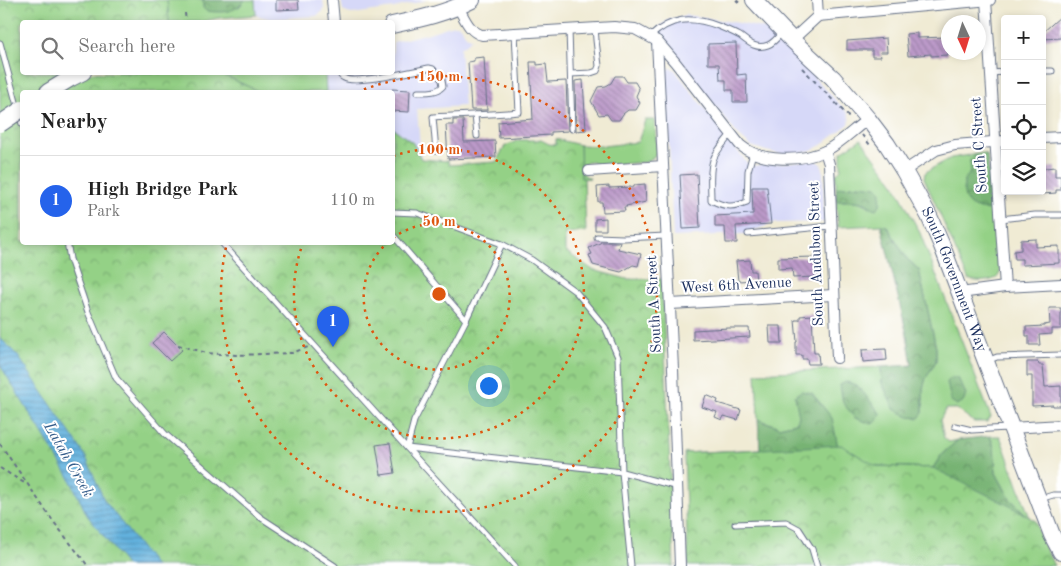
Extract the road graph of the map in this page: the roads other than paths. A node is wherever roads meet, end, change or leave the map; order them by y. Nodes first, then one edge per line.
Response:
1 (332, 0) edge
2 (754, 0) edge
3 (816, 0) edge
4 (986, 0) edge
5 (990, 0) edge
6 (955, 2) edge
7 (465, 3) edge
8 (818, 16) junction
9 (334, 20) edge
10 (395, 24) edge
11 (595, 27) junction
12 (569, 29) junction
13 (515, 33) junction
14 (788, 36) junction
15 (653, 39) junction
16 (0, 43) edge
17 (1046, 71) edge
18 (1052, 71) dead end
19 (1001, 72) edge
20 (990, 73) junction
21 (395, 74) edge
22 (571, 74) junction
23 (77, 75) edge
24 (341, 75) edge
25 (390, 75) edge
26 (51, 90) edge
27 (418, 92) dead end
28 (20, 110) edge
29 (475, 115) junction
30 (20, 117) edge
31 (868, 119) junction
32 (0, 124) edge
33 (572, 129) dead end
34 (731, 134) junction
35 (477, 136) dead end
36 (1061, 137) edge
37 (1046, 138) edge
38 (1000, 142) edge
39 (436, 151) dead end
40 (825, 151) junction
41 (753, 153) junction
42 (663, 166) junction
43 (589, 171) dead end
44 (904, 171) junction
45 (395, 212) edge
46 (1061, 215) edge
47 (1000, 219) junction
48 (831, 226) junction
49 (748, 234) dead end
50 (666, 236) junction
51 (395, 237) edge
52 (598, 237) dead end
53 (502, 244) junction
54 (68, 245) edge
55 (224, 245) edge
56 (1061, 284) edge
57 (1005, 287) junction
58 (960, 292) junction
59 (833, 295) junction
60 (670, 304) junction
61 (466, 320) junction
62 (1061, 355) edge
63 (836, 358) dead end
64 (986, 361) junction
65 (1061, 425) edge
66 (955, 426) dead end
67 (1011, 428) junction
68 (407, 448) junction
69 (622, 472) junction
70 (678, 486) junction
71 (1061, 495) edge
72 (1039, 499) junction
73 (735, 524) dead end
74 (1061, 552) edge
75 (335, 566) edge
76 (515, 566) edge
77 (631, 566) edge
78 (680, 566) edge
79 (817, 566) edge

1 - 9 street
2 - 14 main road, South Government Way
3 - 8 street
4 - 5 street
4 - 6 street
4 - 20 street, South C Street
6 - 8 street
7 - 10 main road
7 - 13 street
8 - 14 street
11 - 12 street
11 - 15 street
11 - 22 lane
12 - 13 street
12 - 22 lane
13 - 29 lane
14 - 15 lane
14 - 31 main road, South Government Way
15 - 34 street
15 - 42 street, South A Street
16 - 30 lane
17 - 18 lane
19 - 20 lane
20 - 38 street, South C Street
21 - 27 lane
22 - 33 lane
23 - 26 main road
24 - 25 lane
28 - 32 main road, bridge
29 - 35 lane
29 - 39 lane
31 - 40 street
31 - 44 main road, South Government Way
34 - 41 street
34 - 41 lane
36 - 37 street
38 - 44 street
38 - 47 street, South C Street
40 - 41 street
40 - 48 street, South Audubon Street
42 - 43 street
42 - 50 street, South A Street
44 - 58 main road, South Government Way
45 - 53 lane
46 - 47 lane
47 - 57 street, South C Street
48 - 49 lane
48 - 59 street, South Audubon Street
50 - 52 lane
50 - 60 street, South A Street
51 - 61 lane
53 - 61 lane
53 - 69 lane
54 - 75 lane
55 - 68 lane
56 - 57 street
57 - 58 street
58 - 64 main road, South Government Way
59 - 60 street, West 6th Avenue
59 - 63 street, South Audubon Street
60 - 70 street, South A Street
61 - 68 lane
62 - 64 lane
64 - 67 main road, South Government Way
65 - 67 street
66 - 67 lane
67 - 72 main road, South Government Way
68 - 69 lane
68 - 76 lane
69 - 70 lane
69 - 77 lane
70 - 78 street, South A Street
71 - 72 lane
72 - 74 main road, South Government Way
73 - 79 lane

